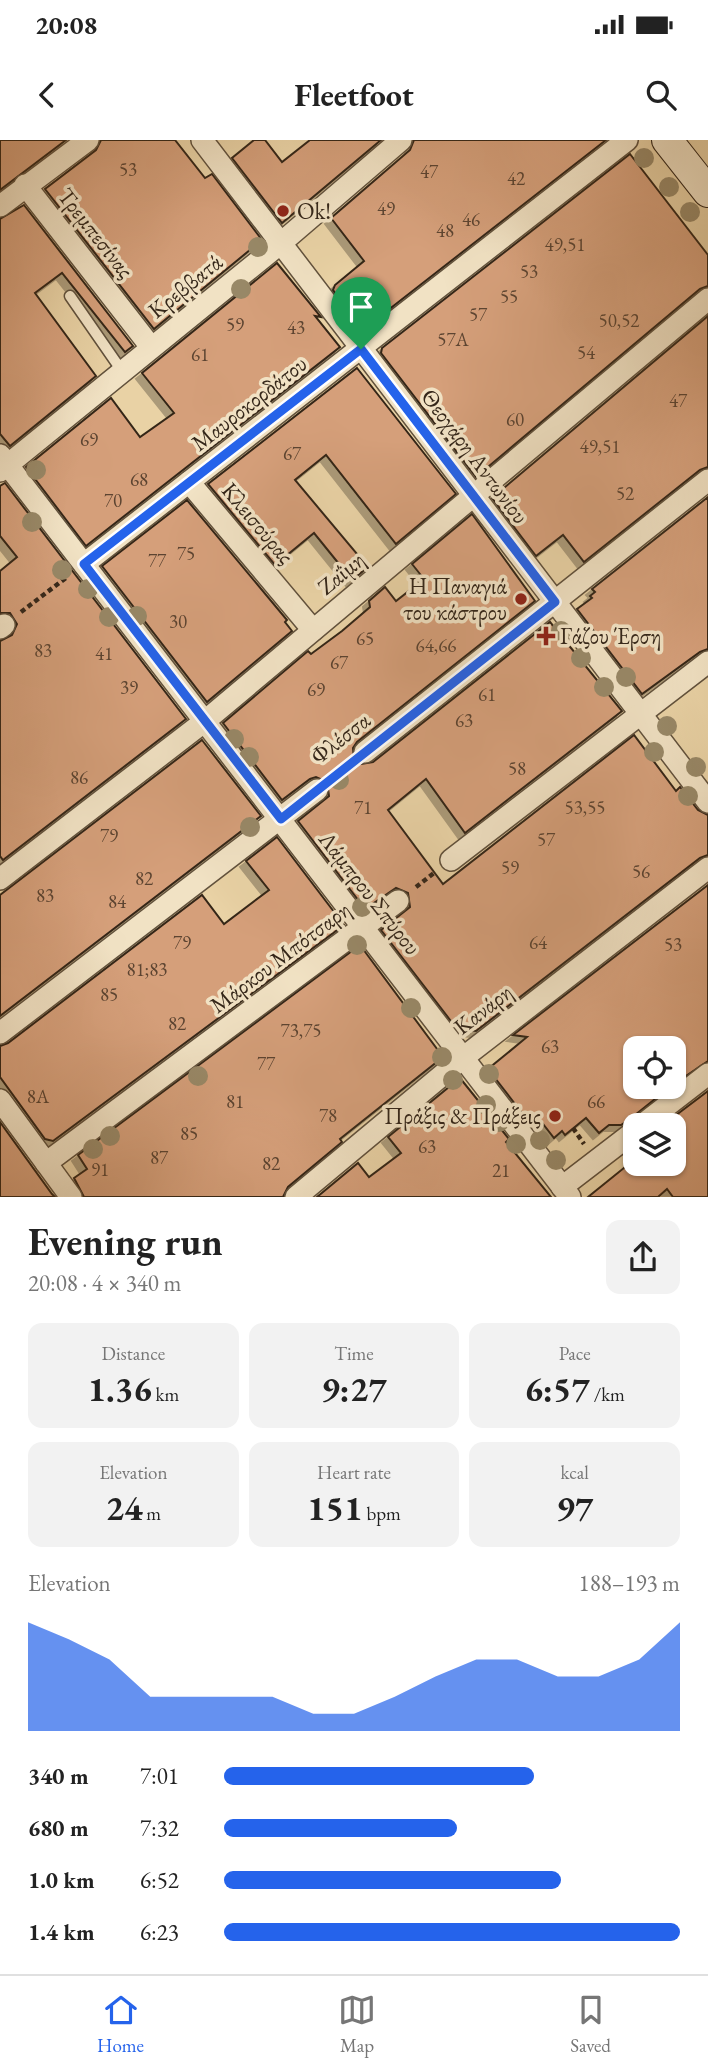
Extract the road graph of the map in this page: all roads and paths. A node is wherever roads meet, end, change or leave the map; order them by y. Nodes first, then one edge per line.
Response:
1 (88, 140) edge
2 (202, 140) edge
3 (401, 140) edge
4 (627, 140) edge
5 (667, 140) edge
6 (25, 185) junction
7 (708, 192) edge
8 (0, 206) edge
9 (281, 243) junction
10 (70, 296) dead end
11 (708, 299) edge
12 (151, 347) junction
13 (361, 349) junction
14 (122, 371) junction
15 (3, 463) edge
16 (708, 480) edge
17 (189, 482) junction
18 (472, 498) junction
19 (84, 564) junction
20 (555, 602) junction
21 (2, 626) edge
22 (313, 630) junction
23 (708, 662) edge
24 (641, 714) junction
25 (205, 721) junction
26 (365, 752) joint
27 (317, 790) joint
28 (708, 802) edge
29 (281, 819) junction
30 (452, 860) joint
31 (708, 868) edge
32 (0, 878) edge
33 (398, 901) joint
34 (364, 928) junction
35 (0, 1033) edge
36 (464, 1058) junction
37 (708, 1074) edge
38 (0, 1100) edge
39 (658, 1113) edge
40 (573, 1128) dead end
41 (582, 1140) dead end
42 (623, 1141) edge
43 (46, 1163) junction
44 (566, 1192) edge
45 (71, 1197) edge
46 (296, 1197) edge

1 - 6 street
2 - 9 street, Θεοχάρη Αντωνίου
3 - 9 street, Κρεββατά
4 - 13 street, Μαυροκορδάτου
5 - 7 street
6 - 8 street
6 - 12 street, Τρεμπεσίνας
9 - 12 street, Κρεββατά
9 - 13 street, Θεοχάρη Αντωνίου
10 - 14 lane
11 - 18 street, Ζαΐμη
12 - 14 street, Κρεββατά
13 - 17 street, Μαυροκορδάτου
13 - 18 street, Θεοχάρη Αντωνίου
14 - 15 street, Κρεββατά
15 - 19 street, Λάμπρου Σπύρου
16 - 20 street, Φλέσσα
17 - 19 street, Μαυροκορδάτου
17 - 22 street, Κλεισούρας
18 - 20 street, Θεοχάρη Αντωνίου
18 - 22 street, Ζαΐμη
19 - 21 path
19 - 25 street, Λάμπρου Σπύρου
20 - 24 street, Θεοχάρη Αντωνίου
20 - 26 street, Φλέσσα
22 - 25 street, Ζαΐμη
23 - 24 street
24 - 28 street, Θεοχάρη Αντωνίου
24 - 30 street
25 - 29 street, Λάμπρου Σπύρου
25 - 32 street, Ζαΐμη
26 - 27 path, Φλέσσα
27 - 29 street, Φλέσσα
29 - 34 street, Λάμπρου Σπύρου
29 - 35 street, Φλέσσα
30 - 33 path
31 - 36 street, Κανάρη
33 - 34 street, Μάρκου Μπότσαρη
34 - 36 street, Λάμπρου Σπύρου
34 - 43 street, Μάρκου Μπότσαρη
36 - 44 street, Λάμπρου Σπύρου
36 - 46 street, Κανάρη
37 - 39 street
38 - 43 street
40 - 41 path
42 - 44 street
43 - 45 street

